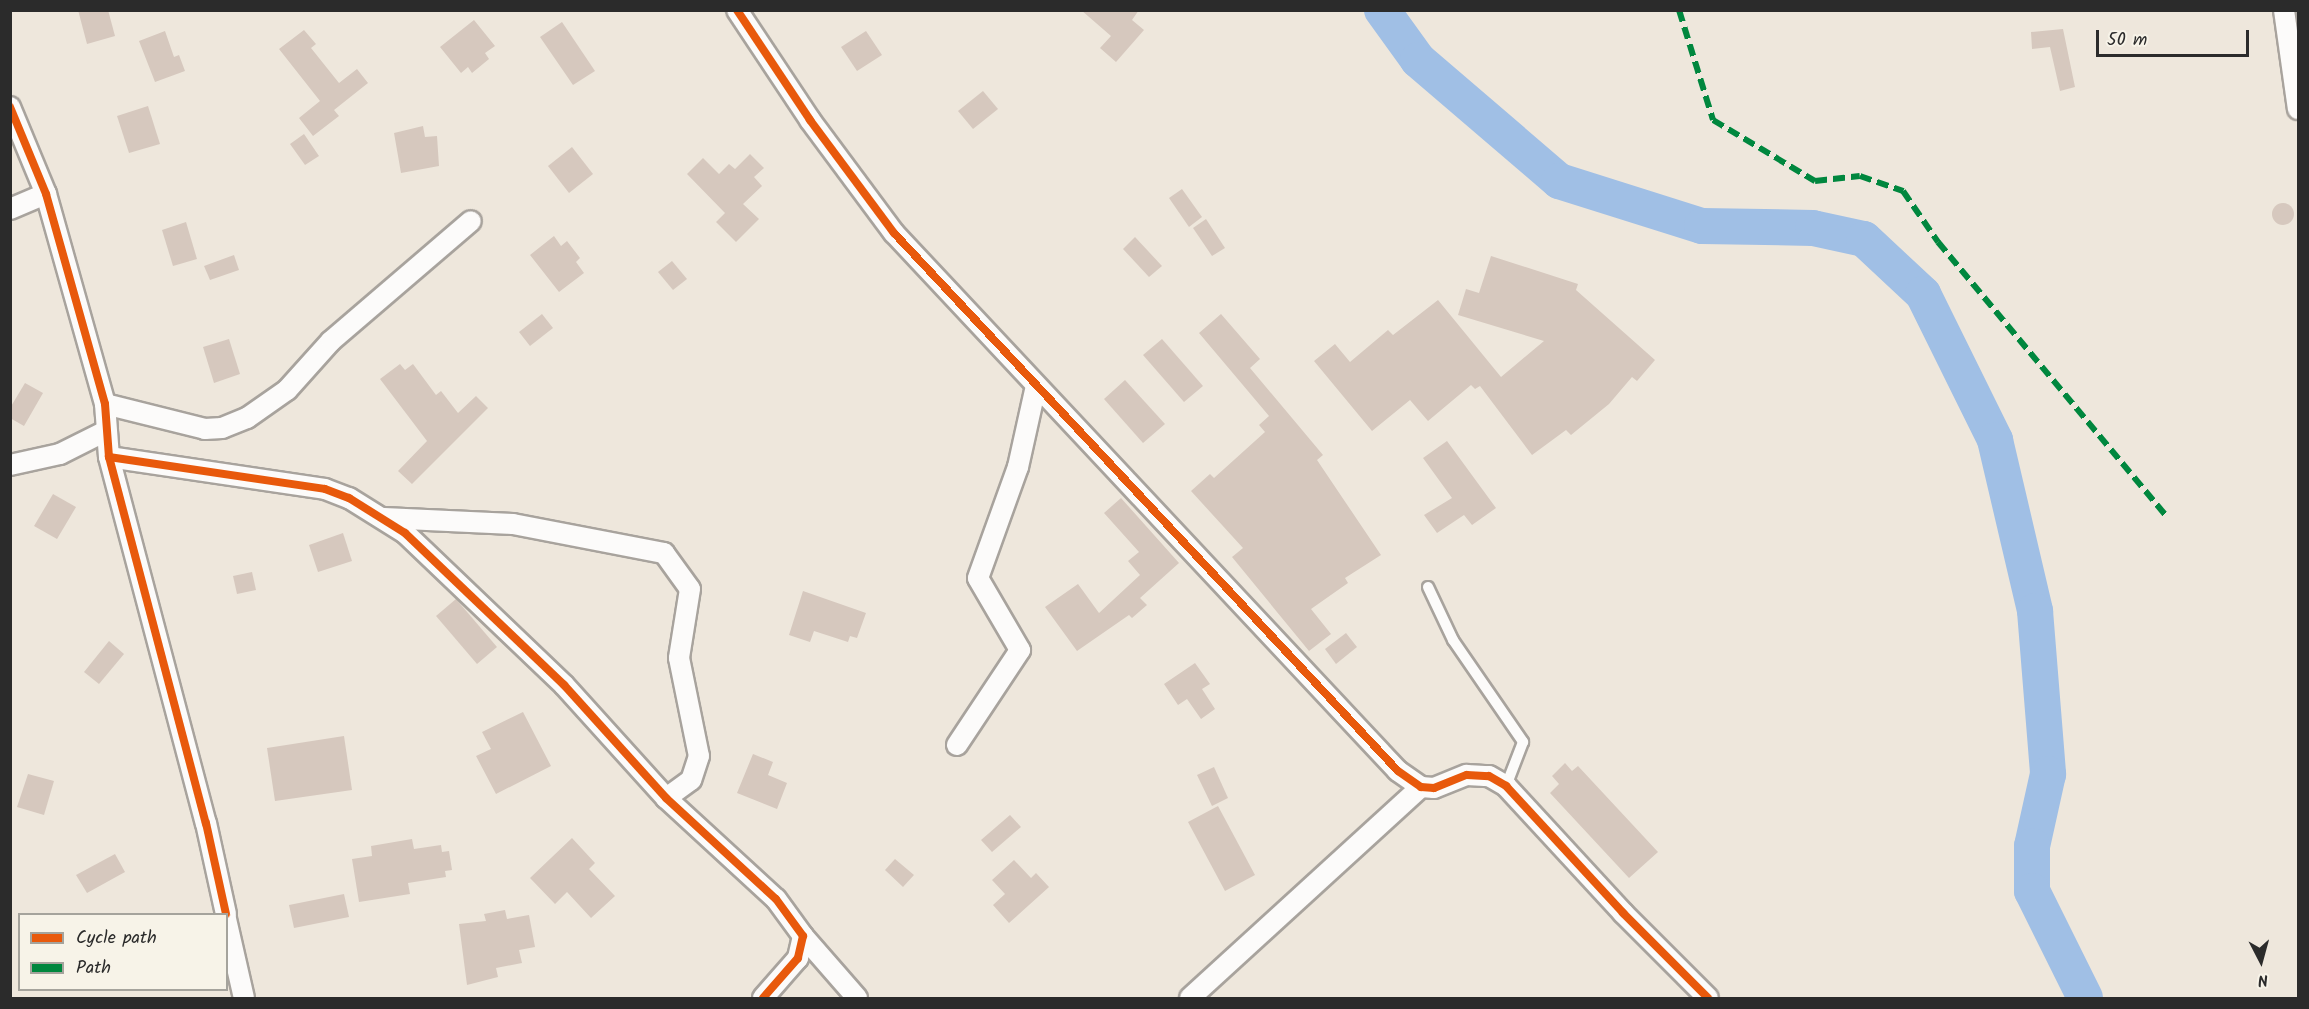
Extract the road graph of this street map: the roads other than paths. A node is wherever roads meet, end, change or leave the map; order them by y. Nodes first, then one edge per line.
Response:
1 (737, 10) edge
2 (2284, 10) edge
3 (10, 106) edge
4 (2298, 109) edge
5 (46, 194) junction
6 (10, 209) edge
7 (471, 221) dead end
8 (1036, 386) junction
9 (105, 404) junction
10 (106, 431) junction
11 (109, 457) junction
12 (10, 465) edge
13 (379, 518) junction
14 (1428, 587) dead end
15 (957, 745) dead end
16 (1506, 786) junction
17 (1421, 787) junction
18 (666, 798) junction
19 (225, 913) edge
20 (228, 926) edge
21 (803, 936) junction
22 (244, 999) edge
23 (763, 999) edge
24 (856, 999) edge
25 (1190, 999) edge
26 (1708, 999) edge

1 - 8 street
2 - 4 street
3 - 5 street
5 - 6 street
5 - 9 street
7 - 9 street
8 - 15 street
8 - 17 street
9 - 10 street
10 - 11 street
10 - 12 street
11 - 13 street
11 - 19 street
13 - 18 street
13 - 18 street
14 - 16 lane
16 - 17 street
16 - 26 street
17 - 25 street
18 - 21 street
20 - 22 street
21 - 23 street
21 - 24 street

